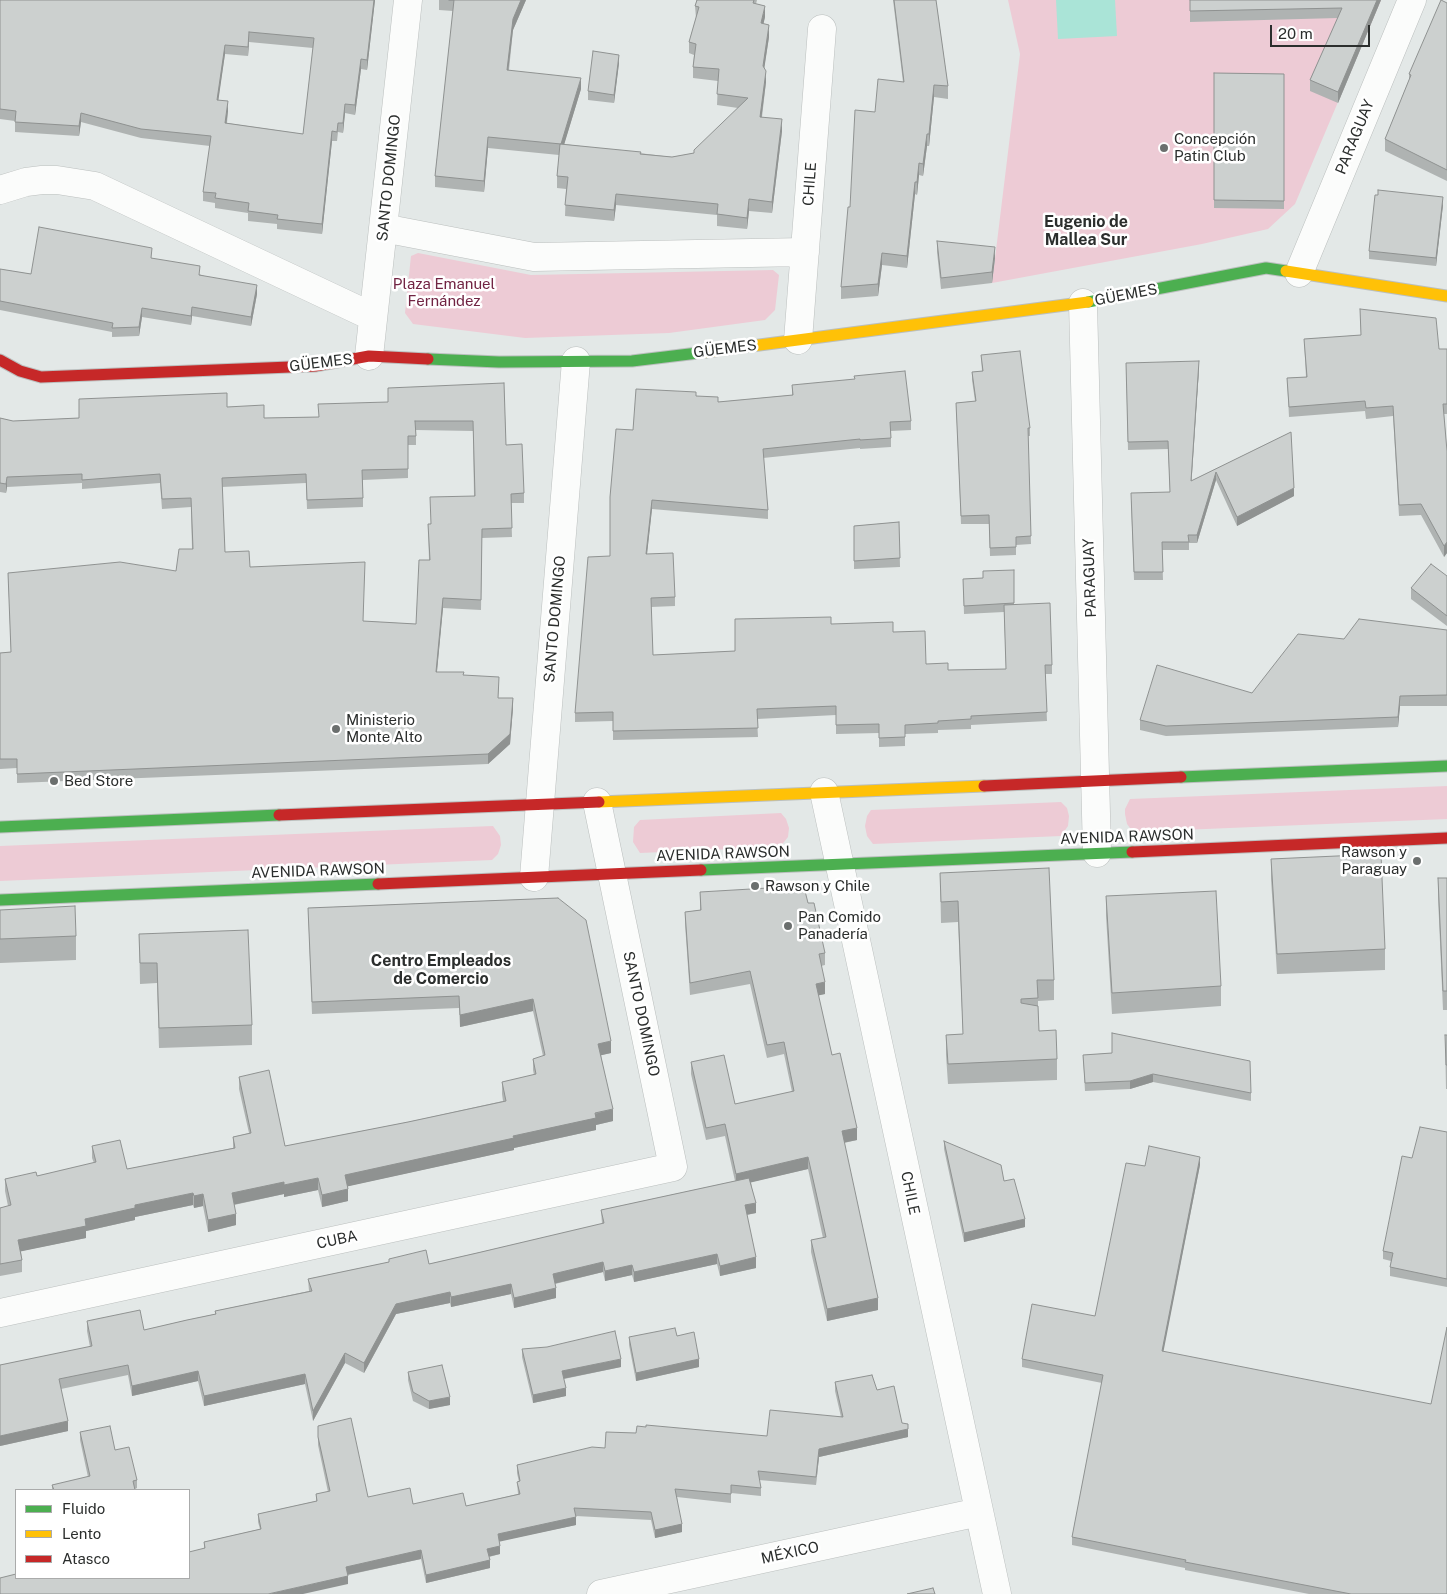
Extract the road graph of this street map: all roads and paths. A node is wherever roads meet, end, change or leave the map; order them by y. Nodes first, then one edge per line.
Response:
1 (408, 0) edge
2 (1412, 0) edge
3 (822, 28) dead end
4 (0, 190) edge
5 (383, 228) junction
6 (805, 252) junction
7 (1299, 273) junction
8 (1447, 296) edge
9 (1083, 303) junction
10 (373, 317) junction
11 (798, 340) junction
12 (369, 356) junction
13 (0, 360) edge
14 (576, 361) junction
15 (1447, 766) edge
16 (1095, 781) junction
17 (824, 792) junction
18 (597, 802) junction
19 (540, 804) junction
20 (0, 827) edge
21 (1447, 838) edge
22 (1097, 853) junction
23 (840, 864) junction
24 (612, 874) junction
25 (534, 877) junction
26 (0, 900) edge
27 (673, 1167) joint
28 (0, 1313) edge
29 (979, 1512) junction
30 (601, 1594) edge
31 (996, 1594) edge

1 - 5 street, SANTO DOMINGO
2 - 7 street, PARAGUAY
3 - 6 street, CHILE
4 - 10 street
5 - 6 street
5 - 10 street, SANTO DOMINGO
6 - 11 street, CHILE
7 - 8 main road, GÜEMES
7 - 9 main road, GÜEMES
9 - 11 main road, GÜEMES
9 - 16 street, PARAGUAY
10 - 12 street, SANTO DOMINGO
11 - 14 main road, GÜEMES
12 - 13 main road, GÜEMES
12 - 14 main road, GÜEMES
14 - 19 street, SANTO DOMINGO
15 - 16 main road
16 - 17 main road
16 - 22 street, PARAGUAY
17 - 18 main road
17 - 23 street, CHILE
18 - 19 main road
18 - 24 street, SANTO DOMINGO
19 - 20 main road
19 - 25 street, SANTO DOMINGO
21 - 22 main road, AVENIDA RAWSON
22 - 23 main road, AVENIDA RAWSON
23 - 24 main road, AVENIDA RAWSON
23 - 29 street, CHILE
24 - 25 main road, AVENIDA RAWSON
24 - 27 street, SANTO DOMINGO
25 - 26 main road, AVENIDA RAWSON
27 - 28 street, CUBA
29 - 30 street, MÉXICO
29 - 31 street, CHILE

